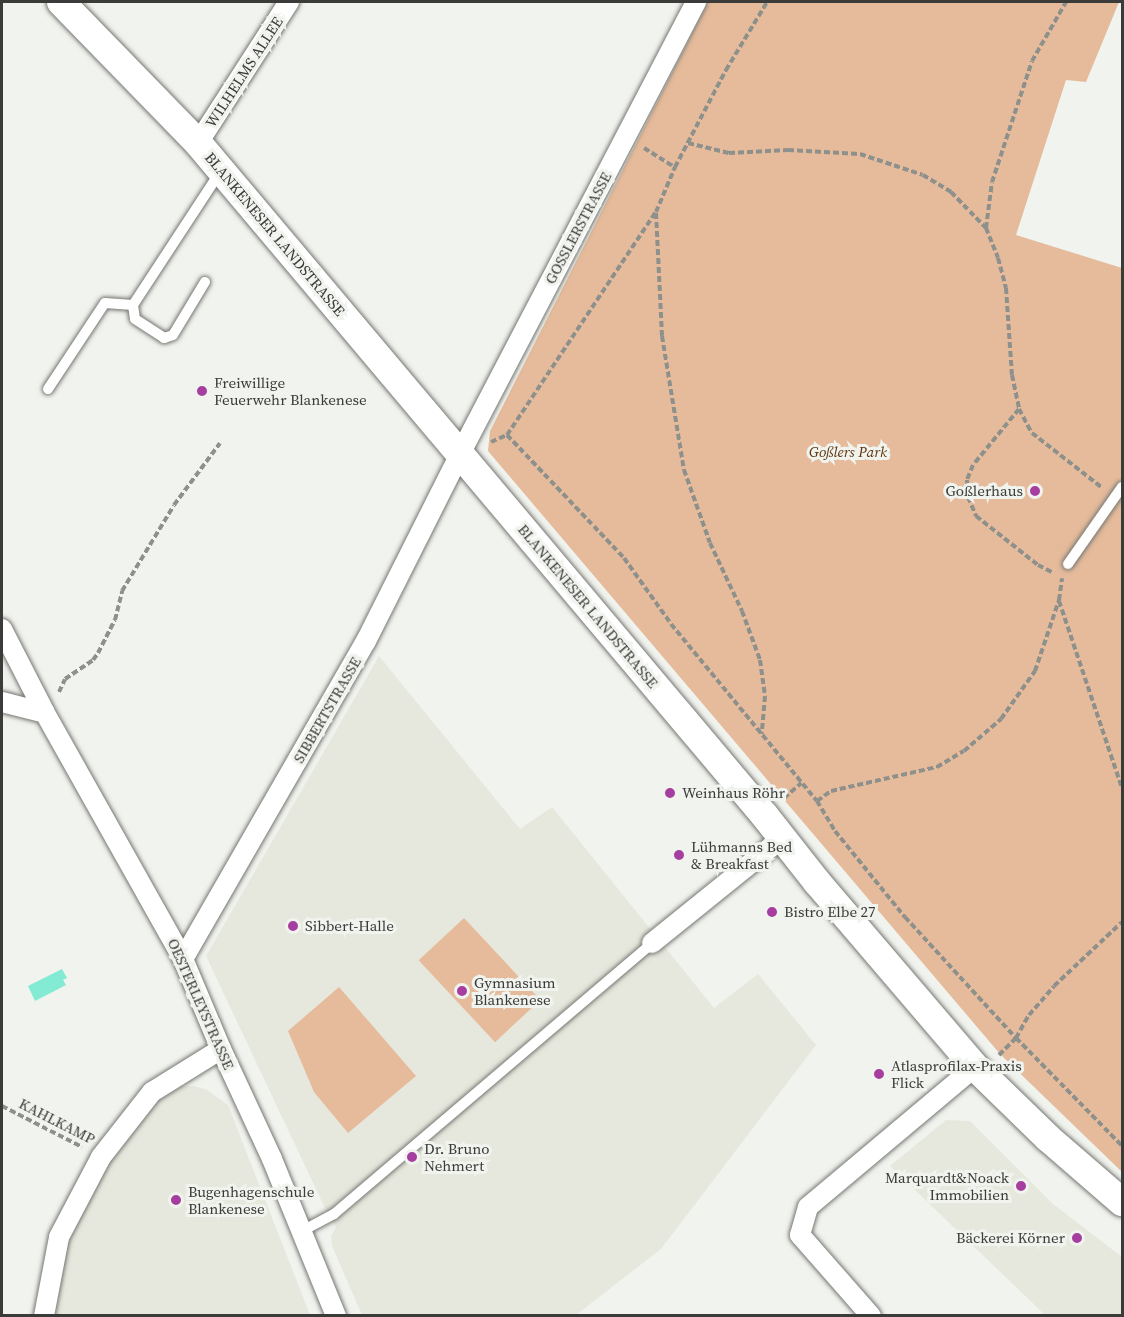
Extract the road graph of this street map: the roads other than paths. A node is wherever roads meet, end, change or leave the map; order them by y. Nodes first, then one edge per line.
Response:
1 (62, 2) edge
2 (289, 2) edge
3 (696, 2) edge
4 (198, 143) junction
5 (221, 171) junction
6 (205, 282) dead end
7 (133, 305) junction
8 (48, 389) dead end
9 (460, 454) junction
10 (1119, 491) edge
11 (1068, 564) road end
12 (2, 629) edge
13 (2, 702) edge
14 (45, 713) junction
15 (782, 838) junction
16 (652, 944) joint
17 (183, 959) junction
18 (221, 1049) junction
19 (986, 1061) junction
20 (1122, 1202) edge
21 (302, 1231) junction
22 (44, 1316) edge
23 (336, 1316) edge
24 (871, 1316) edge

1 - 4 main road, BLANKENESER LANDSTRASSE
2 - 4 street, WILHELMS ALLEE
3 - 9 street, GOSSLERSTRASSE
4 - 5 main road, BLANKENESER LANDSTRASSE
5 - 7 lane
5 - 9 main road, BLANKENESER LANDSTRASSE
6 - 7 lane
7 - 8 lane
9 - 15 main road, BLANKENESER LANDSTRASSE
9 - 17 street, SIBBERTSTRASSE
10 - 11 lane
12 - 14 street, OESTERLEYSTRASSE
13 - 14 street
14 - 17 street, OESTERLEYSTRASSE
15 - 16 street
15 - 19 main road, BLANKENESER LANDSTRASSE
16 - 21 lane
17 - 18 street, OESTERLEYSTRASSE
18 - 21 street, OESTERLEYSTRASSE
18 - 22 street
19 - 20 main road, BLANKENESER LANDSTRASSE
19 - 24 street
21 - 23 street, OESTERLEYSTRASSE

